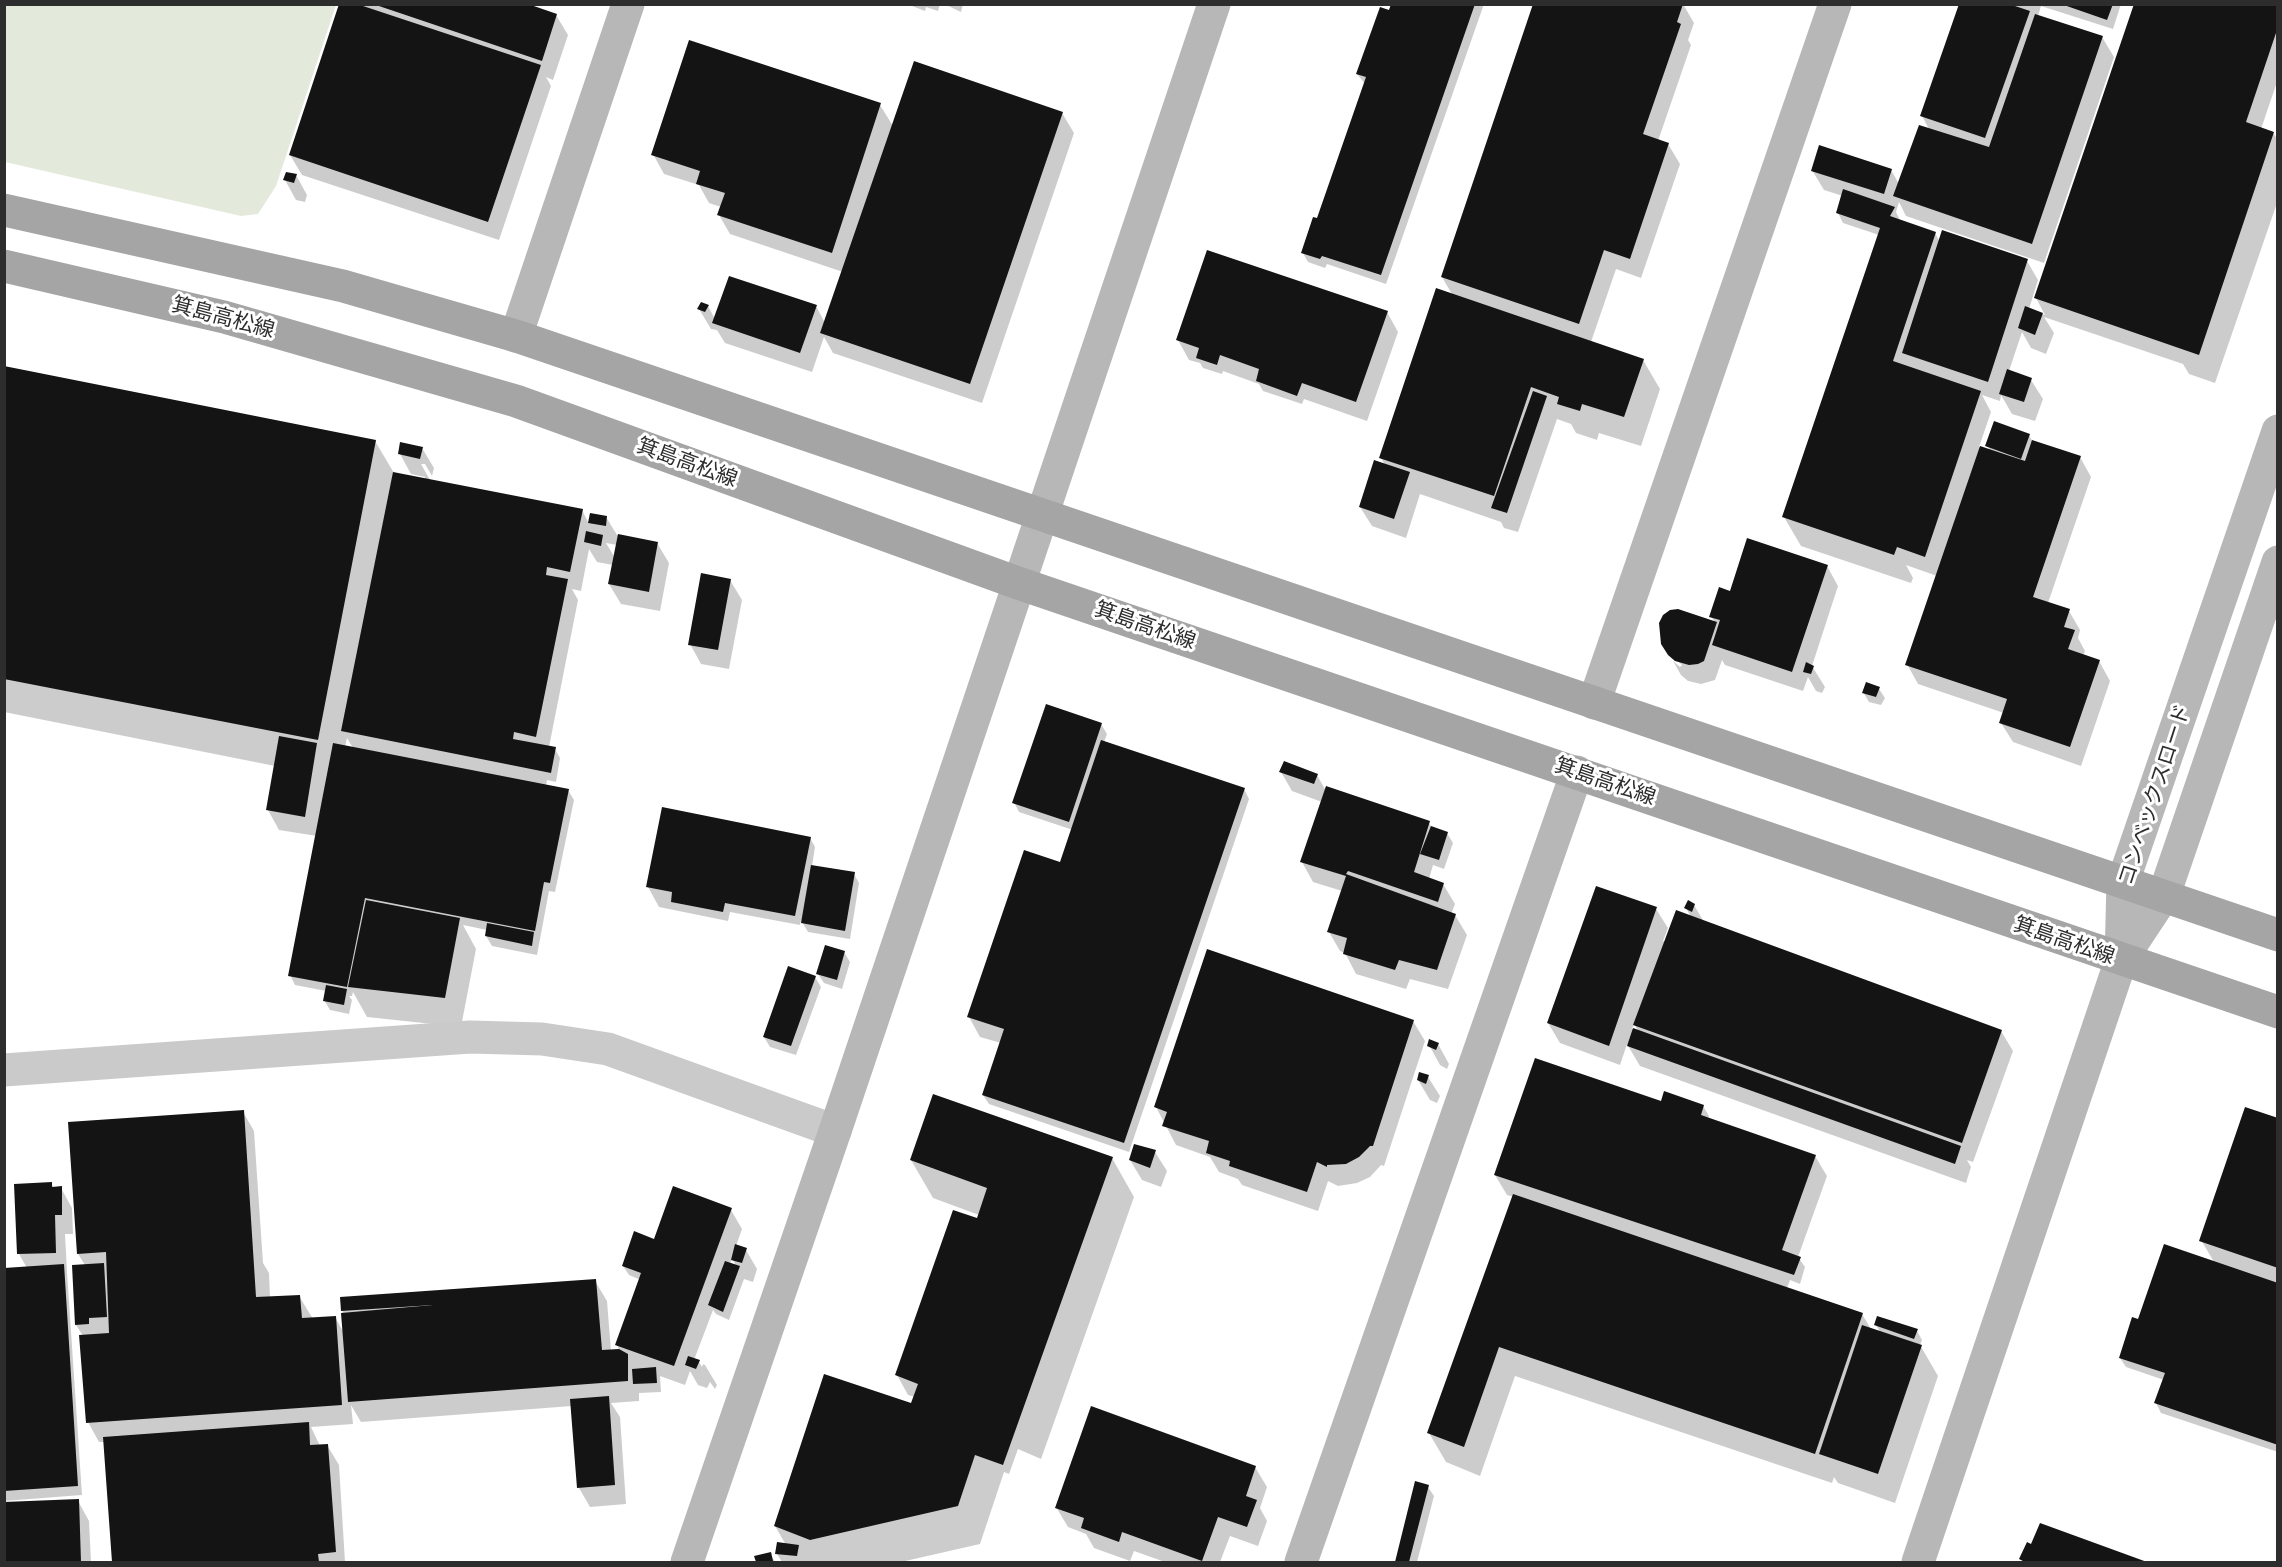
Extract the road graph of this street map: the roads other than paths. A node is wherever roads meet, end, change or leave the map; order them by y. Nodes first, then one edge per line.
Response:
1 (628, 4) edge
2 (1214, 4) edge
3 (1835, 4) edge
4 (4, 210) edge
5 (4, 266) edge
6 (516, 336) junction
7 (2277, 431) edge
8 (1042, 514) junction
9 (2277, 562) edge
10 (1018, 583) junction
11 (1594, 703) junction
12 (1577, 772) junction
13 (2123, 882) junction
14 (2164, 895) junction
15 (2277, 934) edge
16 (2121, 960) junction
17 (2277, 1012) edge
18 (4, 1070) edge
19 (835, 1131) junction
20 (687, 1563) edge
21 (1301, 1563) edge
22 (1918, 1563) edge

1 - 6 street
2 - 8 street
3 - 11 street
4 - 6 main road
5 - 10 main road, 箕島高松線
6 - 8 main road
7 - 13 street, コンベックスロード
8 - 10 street
8 - 11 main road
9 - 14 street, コンベックスロード
10 - 12 main road, 箕島高松線
10 - 19 street
11 - 13 main road
12 - 16 main road, 箕島高松線
12 - 21 street
13 - 14 main road
13 - 16 street, コンベックスロード
14 - 15 main road
14 - 16 street, コンベックスロード
16 - 17 main road, 箕島高松線
16 - 22 street
18 - 19 street
19 - 20 street

